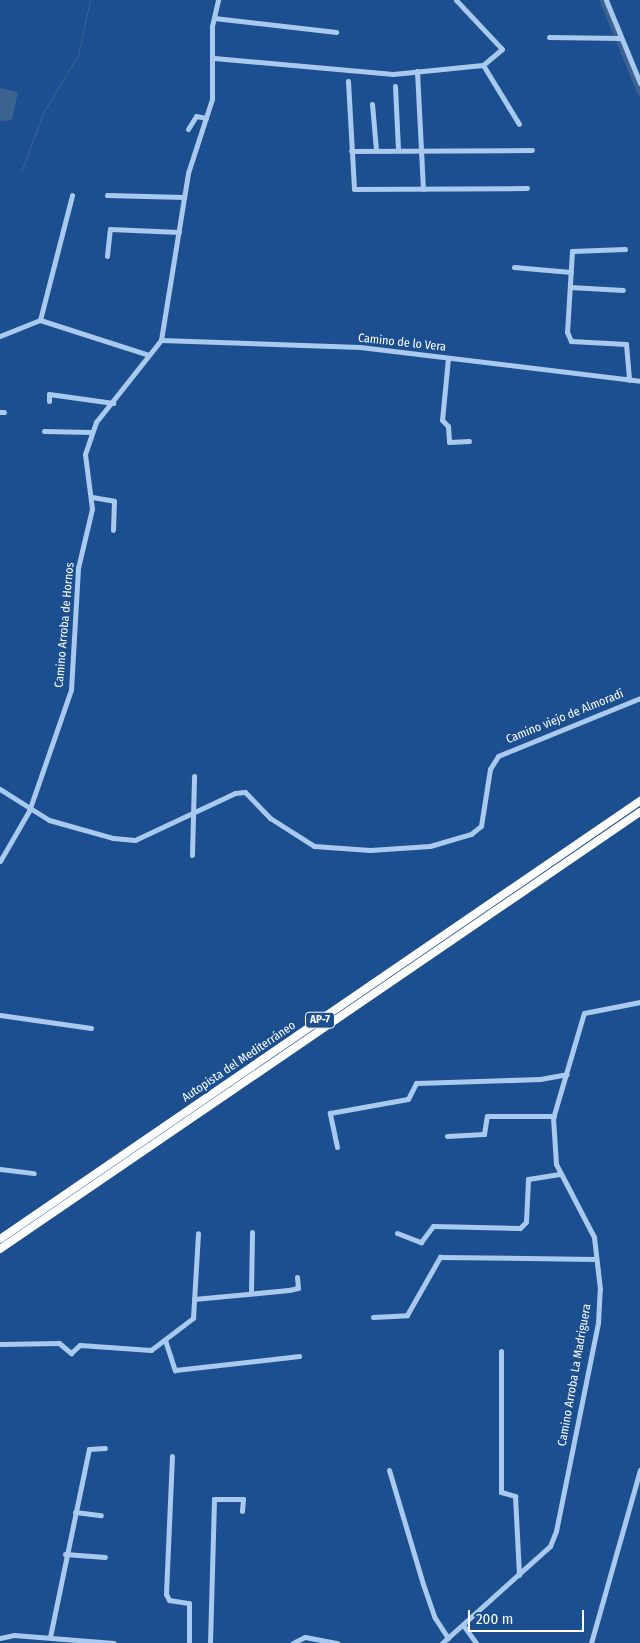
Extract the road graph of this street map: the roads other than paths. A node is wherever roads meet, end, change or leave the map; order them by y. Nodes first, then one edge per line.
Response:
1 (218, 0) edge
2 (456, 0) edge
3 (606, 0) edge
4 (214, 18) junction
5 (336, 32) dead end
6 (549, 37) dead end
7 (619, 38) junction
8 (214, 58) junction
9 (483, 65) junction
10 (417, 72) junction
11 (348, 81) dead end
12 (640, 83) edge
13 (395, 86) dead end
14 (372, 104) dead end
15 (206, 118) junction
16 (519, 124) dead end
17 (188, 128) dead end
18 (351, 150) junction
19 (376, 150) junction
20 (398, 150) junction
21 (421, 150) junction
22 (532, 150) dead end
23 (527, 188) dead end
24 (423, 189) junction
25 (72, 195) dead end
26 (107, 195) dead end
27 (184, 197) junction
28 (179, 232) junction
29 (625, 249) dead end
30 (107, 256) dead end
31 (514, 266) dead end
32 (571, 272) junction
33 (570, 287) junction
34 (623, 290) dead end
35 (40, 320) junction
36 (0, 336) edge
37 (160, 340) junction
38 (149, 355) junction
39 (448, 358) junction
40 (629, 380) junction
41 (640, 382) edge
42 (49, 401) dead end
43 (114, 403) junction
44 (44, 431) dead end
45 (92, 432) junction
46 (469, 441) dead end
47 (92, 497) junction
48 (113, 530) dead end
49 (640, 698) edge
50 (194, 776) dead end
51 (0, 789) edge
52 (640, 801) edge
53 (29, 810) junction
54 (640, 812) edge
55 (193, 813) junction
56 (192, 855) dead end
57 (0, 861) edge
58 (640, 1002) edge
59 (0, 1015) edge
60 (91, 1028) dead end
61 (567, 1074) junction
62 (554, 1116) junction
63 (447, 1136) dead end
64 (337, 1147) dead end
65 (0, 1169) edge
66 (34, 1173) dead end
67 (560, 1174) junction
68 (252, 1232) dead end
69 (198, 1233) dead end
70 (397, 1233) dead end
71 (0, 1239) edge
72 (0, 1249) edge
73 (596, 1259) junction
74 (297, 1277) dead end
75 (251, 1292) junction
76 (193, 1300) junction
77 (373, 1317) dead end
78 (165, 1340) junction
79 (0, 1344) edge
80 (501, 1351) dead end
81 (299, 1356) dead end
82 (105, 1448) dead end
83 (172, 1456) dead end
84 (389, 1470) dead end
85 (640, 1470) edge
86 (242, 1511) dead end
87 (75, 1512) junction
88 (101, 1515) dead end
89 (65, 1554) junction
90 (104, 1557) dead end
91 (519, 1575) junction
92 (463, 1625) junction
93 (34, 1636) junction
94 (50, 1637) junction
95 (0, 1638) edge
96 (448, 1638) junction
97 (93, 1642) edge
98 (35, 1643) edge
99 (114, 1643) edge
100 (189, 1643) edge
101 (210, 1643) edge
102 (293, 1643) edge
103 (337, 1643) edge
104 (442, 1643) edge
105 (476, 1643) edge
106 (591, 1643) edge

1 - 4 street, Camino Arroba de Hornos
2 - 9 street
3 - 7 street
4 - 5 street
4 - 8 street, Camino Arroba de Hornos
6 - 7 street
7 - 12 street
8 - 10 street
8 - 15 street, Camino Arroba de Hornos
9 - 10 street
9 - 16 street
10 - 21 street
11 - 18 street
13 - 20 street
14 - 19 street
15 - 17 street
15 - 27 street, Camino Arroba de Hornos
18 - 19 street
18 - 24 street
19 - 20 street
20 - 21 street
21 - 22 street
21 - 24 street
23 - 24 street
25 - 35 street
26 - 27 street
27 - 28 street, Camino Arroba de Hornos
28 - 30 street
28 - 37 street, Camino Arroba de Hornos
29 - 32 street
31 - 32 street
32 - 33 street
33 - 34 street
33 - 40 street
35 - 36 street
35 - 38 street
37 - 38 street, Camino Arroba de Hornos
37 - 39 street, Camino de lo Vera
38 - 43 street, Camino Arroba de Hornos
39 - 40 street, Camino de lo Vera
39 - 46 street
40 - 41 street, Camino de lo Vera
42 - 43 street
43 - 45 street, Camino Arroba de Hornos
44 - 45 street
45 - 47 street, Camino Arroba de Hornos
47 - 48 street
47 - 53 street, Camino Arroba de Hornos
49 - 55 street, Camino viejo de Almoradí
50 - 55 street
51 - 53 street, Camino viejo de Almoradí
52 - 71 highway, Autopista del Mediterráneo / AP-7
53 - 55 street, Camino viejo de Almoradí
53 - 57 street, Camino Arroba de Hornos
54 - 72 highway, Autopista del Mediterráneo / AP-7
55 - 56 street
58 - 61 street, Camino Arroba La Madriguera
59 - 60 street
61 - 62 street, Camino Arroba La Madriguera
61 - 64 street
62 - 63 street
62 - 67 street, Camino Arroba La Madriguera
65 - 66 street
67 - 70 street
67 - 73 street, Camino Arroba La Madriguera
68 - 75 street
69 - 76 street
73 - 77 street
73 - 91 street, Camino Arroba La Madriguera
74 - 75 street
75 - 76 street
76 - 78 street
78 - 79 street
78 - 81 street
80 - 91 street
82 - 87 street
83 - 100 street
84 - 96 street
85 - 106 street
86 - 101 street
87 - 88 street
87 - 89 street
89 - 90 street
89 - 94 street
91 - 92 street, Camino Arroba La Madriguera
92 - 96 street, Camino Arroba La Madriguera
92 - 105 street
93 - 94 street
93 - 95 street
93 - 98 street
94 - 97 street
96 - 104 street, Camino Arroba La Madriguera
97 - 99 street
102 - 103 street

